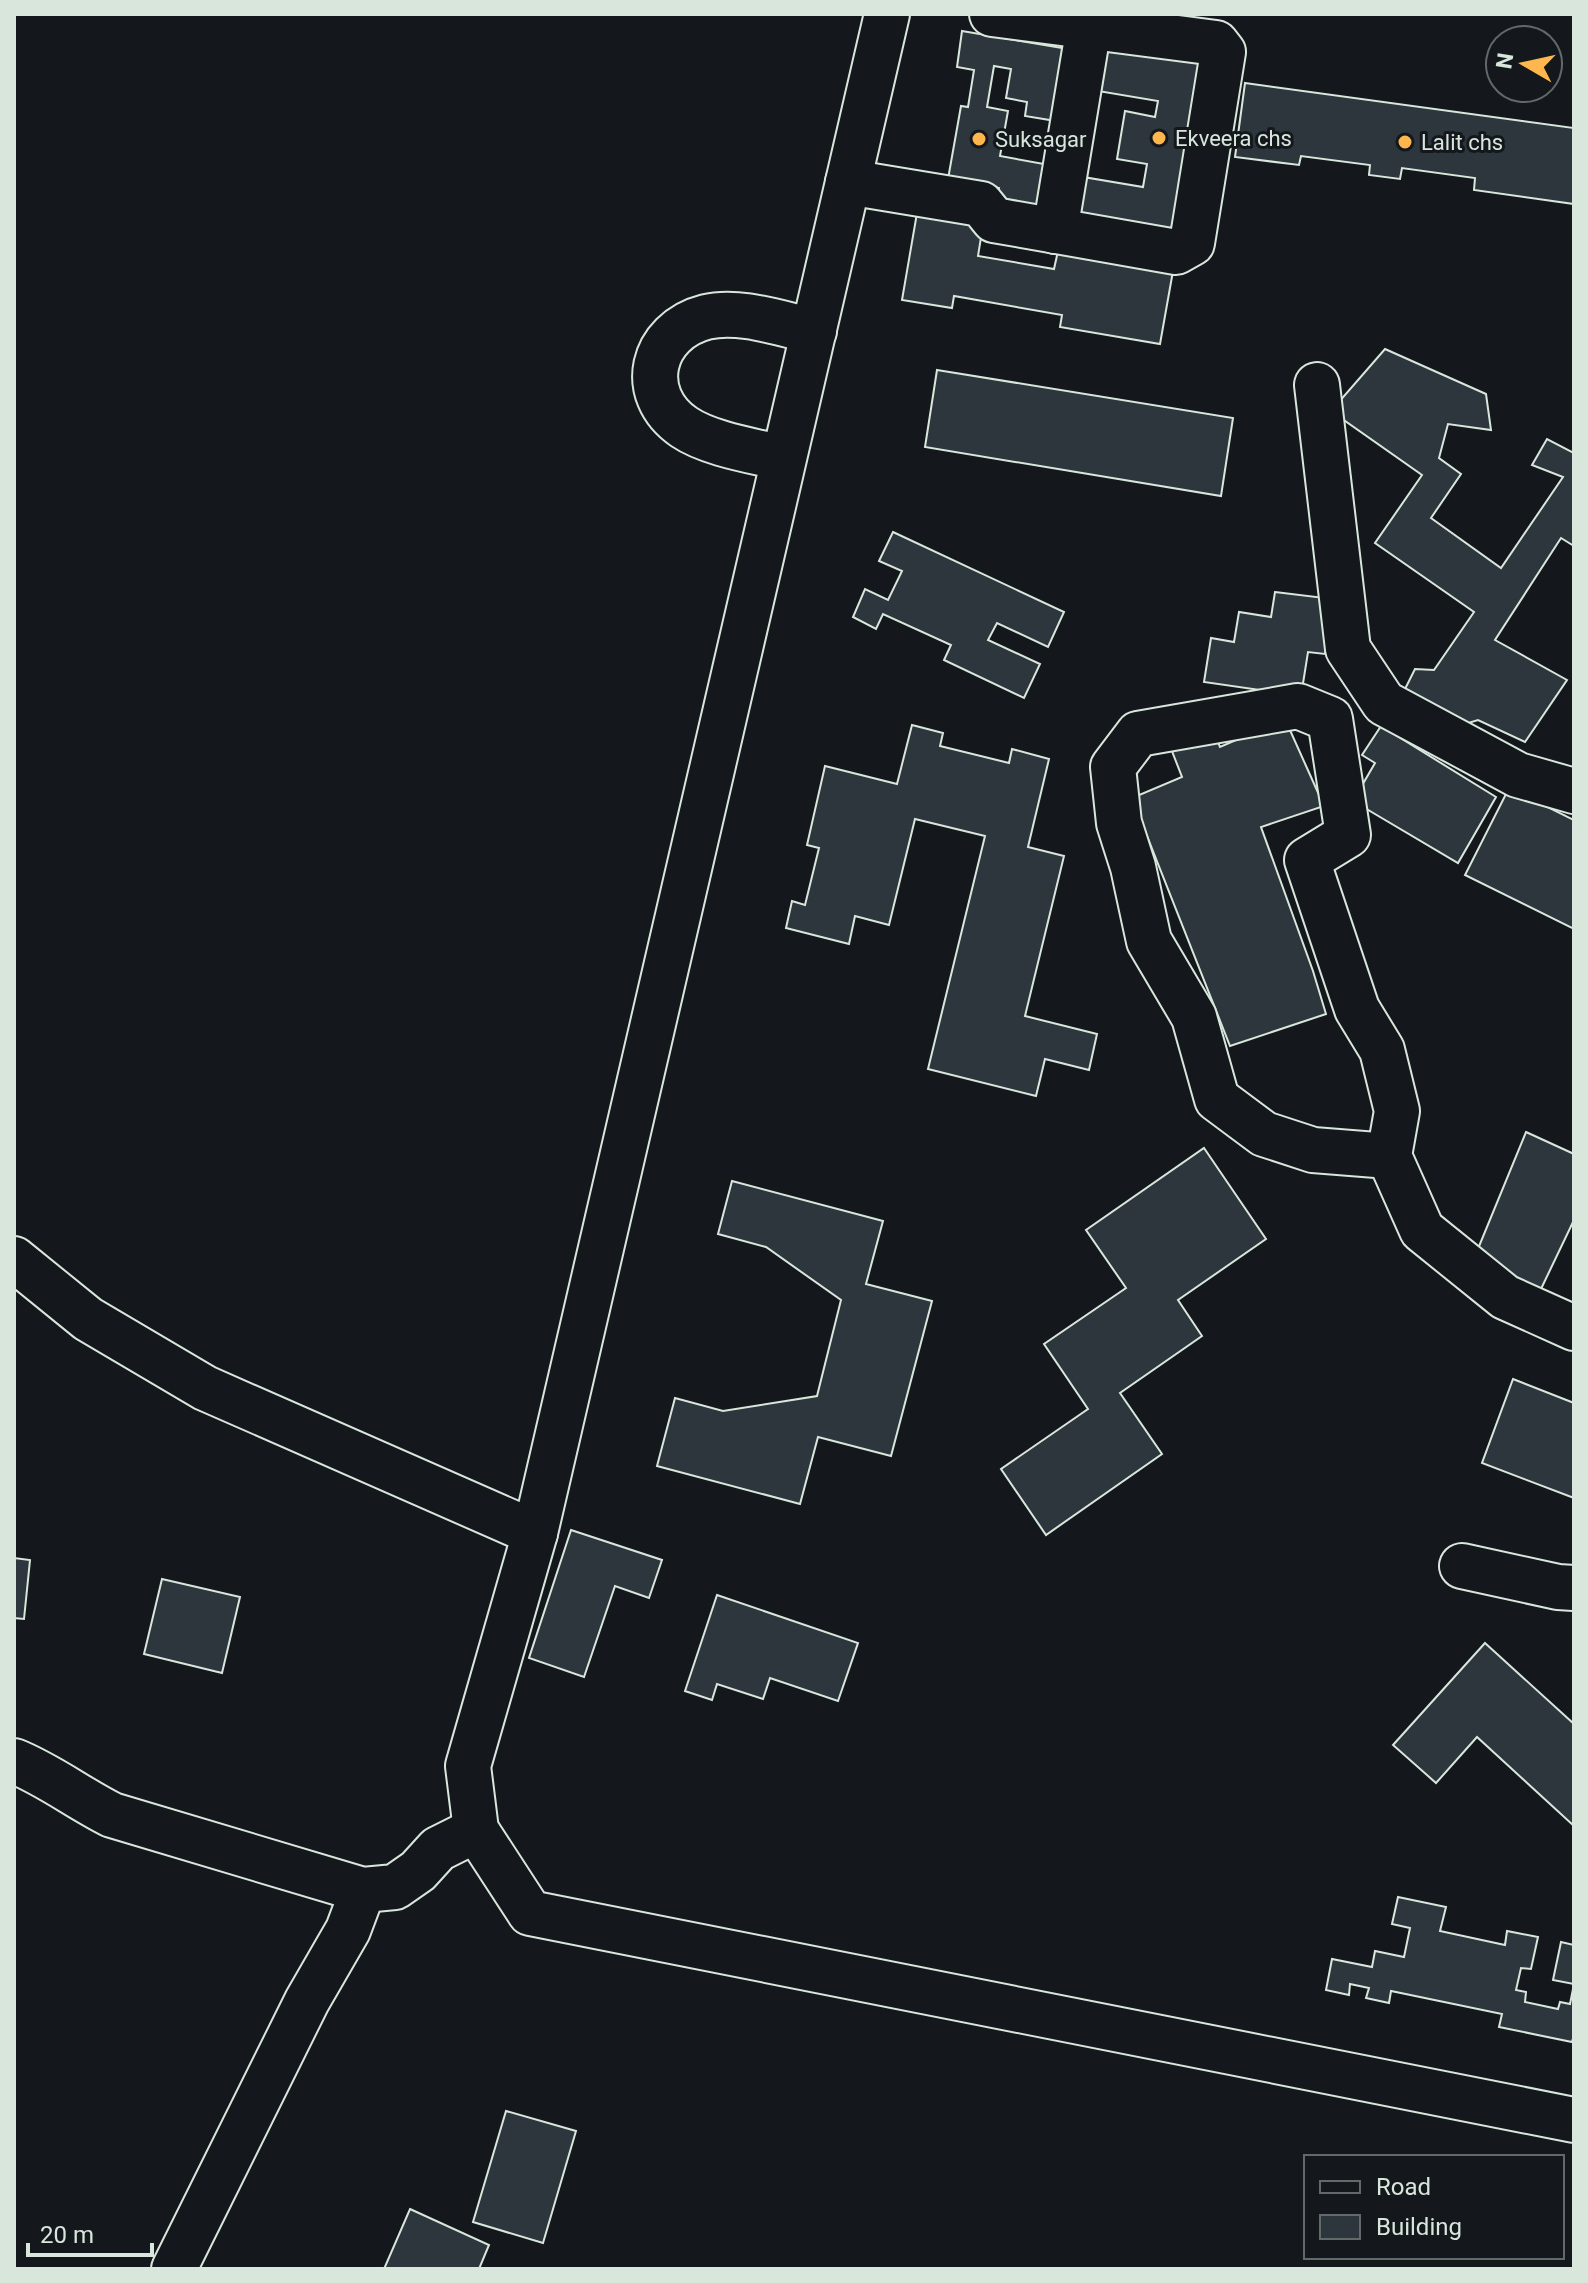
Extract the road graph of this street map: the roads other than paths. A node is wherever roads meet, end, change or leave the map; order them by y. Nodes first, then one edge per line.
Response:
1 (887, 14) edge
2 (992, 14) edge
3 (1090, 20) edge
4 (848, 182) junction
5 (1055, 231) junction
6 (814, 331) junction
7 (1317, 385) dead end
8 (783, 458) junction
9 (1574, 791) edge
10 (1389, 1156) junction
11 (14, 1259) edge
12 (1574, 1328) edge
13 (535, 1533) junction
14 (1462, 1566) dead end
15 (1574, 1588) edge
16 (14, 1761) edge
17 (476, 1830) junction
18 (363, 1890) junction
19 (1574, 2120) edge
20 (174, 2269) edge

1 - 4 street
2 - 3 street
3 - 5 street
3 - 5 street
4 - 5 street
4 - 6 street
6 - 8 street
6 - 8 street
7 - 9 street
8 - 13 street
10 - 10 street
10 - 12 street
11 - 13 street
13 - 17 street
14 - 15 street
16 - 18 street
17 - 18 street
17 - 19 street
18 - 20 street

